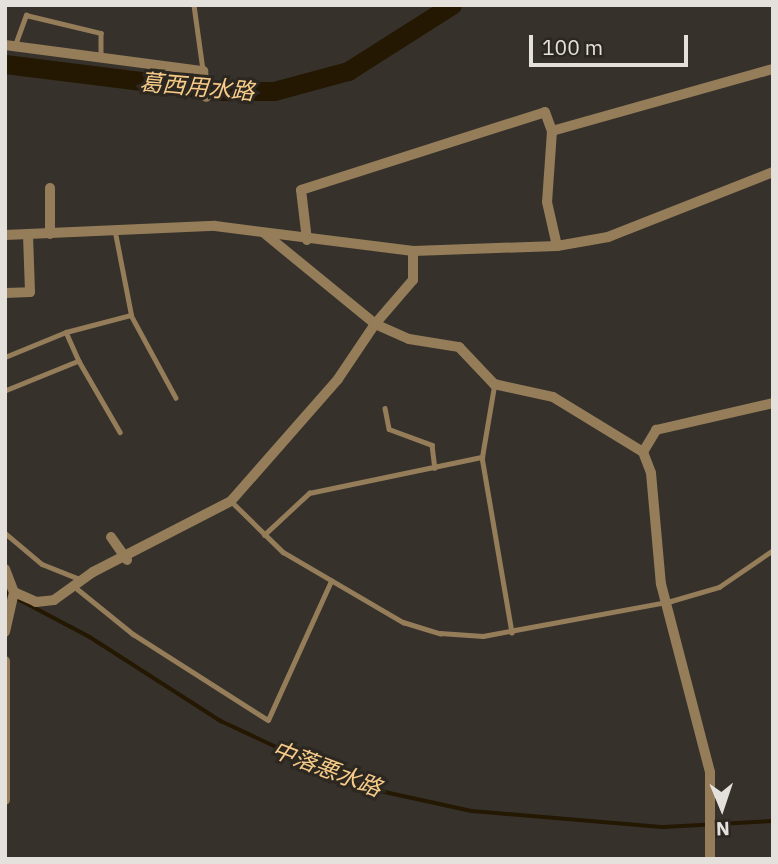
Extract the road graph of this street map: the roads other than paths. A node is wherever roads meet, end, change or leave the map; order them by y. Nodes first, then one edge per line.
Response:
1 (194, 5) edge
2 (10, 46) edge
3 (100, 57) junction
4 (773, 69) edge
5 (203, 71) junction
6 (206, 97) dead end
7 (552, 131) junction
8 (773, 172) edge
9 (50, 188) dead end
10 (263, 232) junction
11 (115, 233) junction
12 (28, 234) junction
13 (50, 234) junction
14 (5, 235) edge
15 (306, 240) junction
16 (557, 246) junction
17 (413, 251) junction
18 (5, 293) edge
19 (131, 315) junction
20 (374, 324) junction
21 (66, 331) junction
22 (5, 357) edge
23 (79, 361) junction
24 (494, 384) junction
25 (5, 391) edge
26 (176, 398) dead end
27 (773, 403) edge
28 (384, 408) dead end
29 (121, 432) dead end
30 (643, 452) junction
31 (482, 457) junction
32 (435, 467) junction
33 (231, 501) junction
34 (5, 533) edge
35 (264, 535) junction
36 (111, 537) dead end
37 (773, 550) edge
38 (127, 560) junction
39 (5, 569) edge
40 (331, 581) junction
41 (79, 583) junction
42 (14, 592) junction
43 (665, 602) junction
44 (5, 632) edge
45 (512, 632) junction
46 (5, 661) edge
47 (5, 800) edge
48 (710, 859) edge

1 - 5 lane
2 - 3 street
2 - 3 lane
3 - 5 street
4 - 7 street
5 - 6 street
7 - 15 street
7 - 16 street
8 - 16 street
9 - 13 street
10 - 11 street
10 - 15 street
10 - 20 street
11 - 13 street
11 - 19 lane
12 - 13 street
12 - 14 street
12 - 18 street
15 - 17 street
16 - 17 street
17 - 20 street
19 - 21 lane
19 - 26 lane
20 - 24 street
20 - 33 street
21 - 22 lane
21 - 23 lane
23 - 25 lane
23 - 29 lane
24 - 30 street
24 - 31 lane
27 - 30 street
28 - 32 lane
30 - 43 street
31 - 32 lane
31 - 45 lane
32 - 35 lane
33 - 35 lane
33 - 38 street
34 - 41 lane
35 - 40 lane
36 - 38 street
37 - 43 lane
38 - 41 street
39 - 42 street
40 - 41 lane
40 - 45 lane
41 - 42 street
42 - 44 street
43 - 45 lane
43 - 48 street
46 - 47 street

